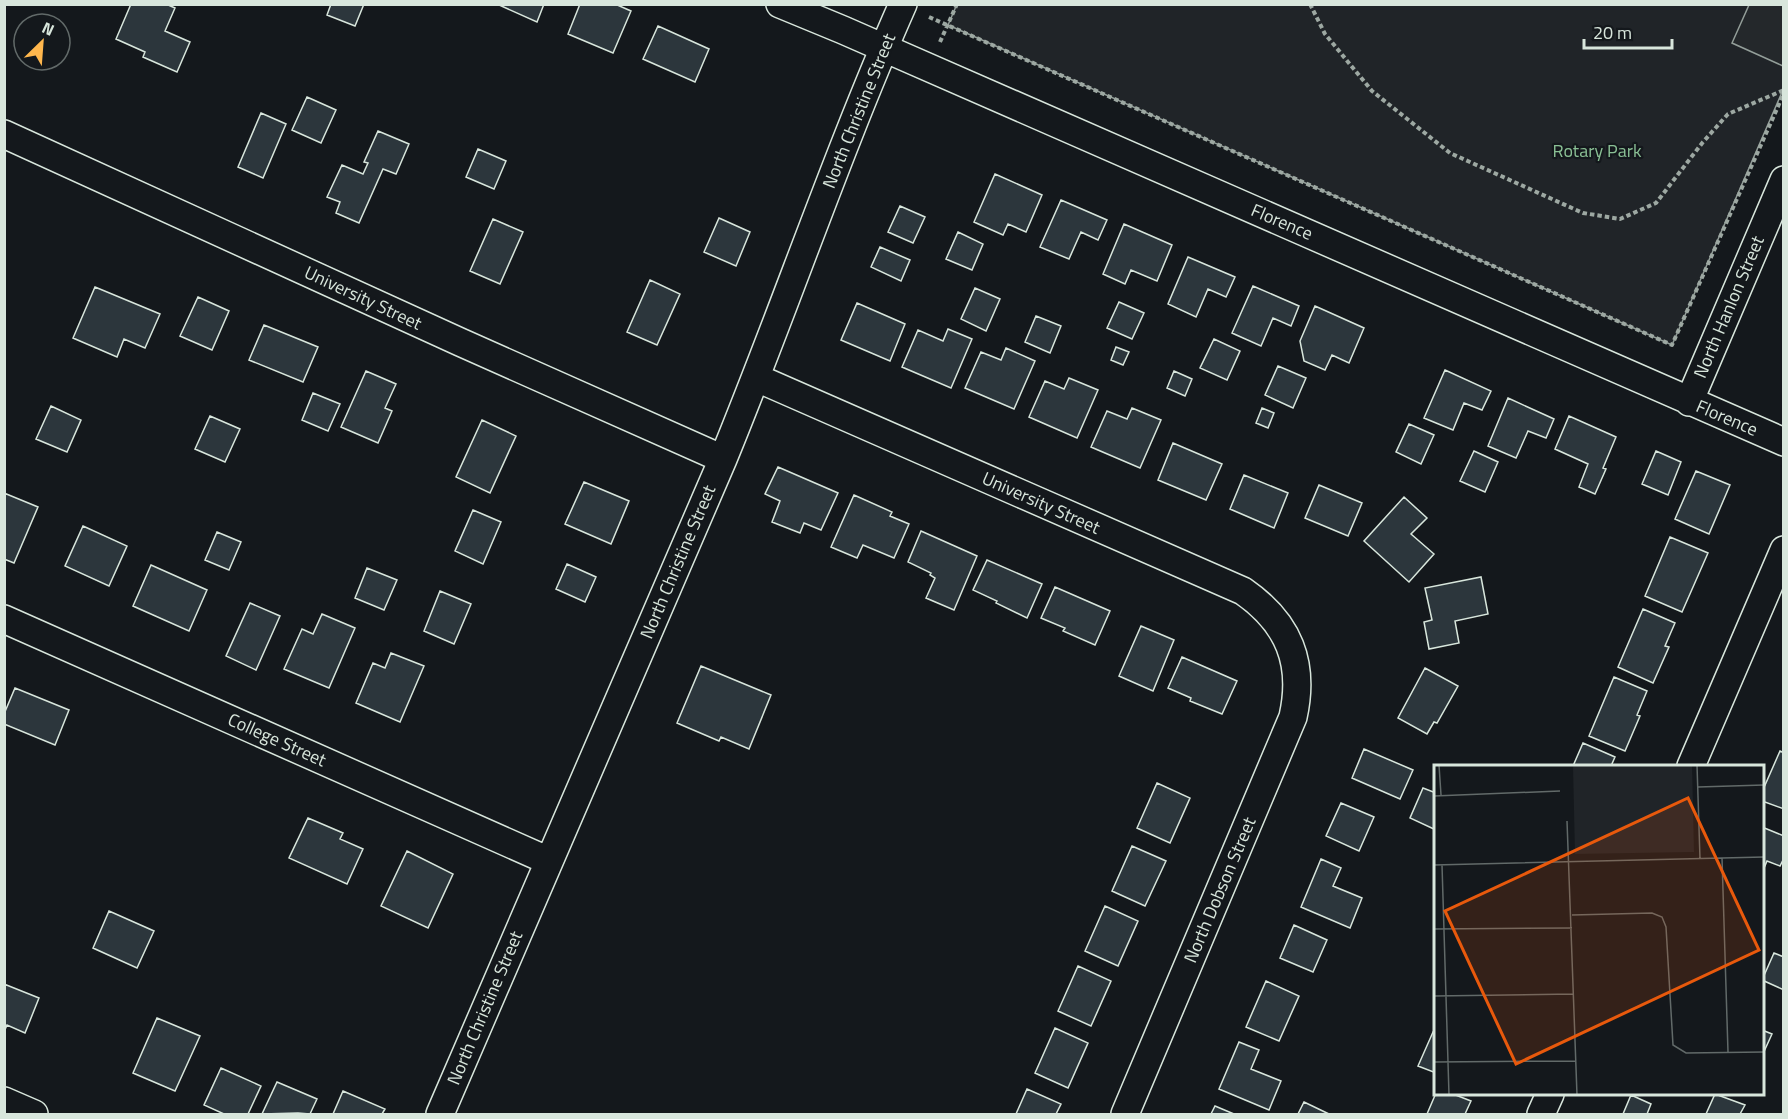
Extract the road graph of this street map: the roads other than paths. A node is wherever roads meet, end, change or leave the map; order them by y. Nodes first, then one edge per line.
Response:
1 (780, 4) edge
2 (903, 5) edge
3 (883, 49) junction
4 (4, 134) edge
5 (1784, 180) edge
6 (757, 378) junction
7 (1689, 402) junction
8 (1784, 442) edge
9 (723, 459) junction
10 (1784, 550) edge
11 (4, 619) edge
12 (1294, 661) joint
13 (1690, 765) edge
14 (549, 861) junction
15 (1550, 1095) edge
16 (4, 1101) edge
17 (34, 1114) edge
18 (440, 1114) edge
19 (1125, 1114) edge
20 (1541, 1114) edge

1 - 3 street, Florence
2 - 3 street, North Christine Street
3 - 6 street, North Christine Street
3 - 7 street, Florence
4 - 9 street, University Street
5 - 7 street, North Hanlon Street
6 - 9 street, North Christine Street
6 - 12 street, University Street
7 - 8 street, Florence
9 - 14 street, North Christine Street
10 - 13 street
11 - 14 street, College Street
12 - 19 street, North Dobson Street
14 - 18 street, North Christine Street
15 - 20 street
16 - 17 street

